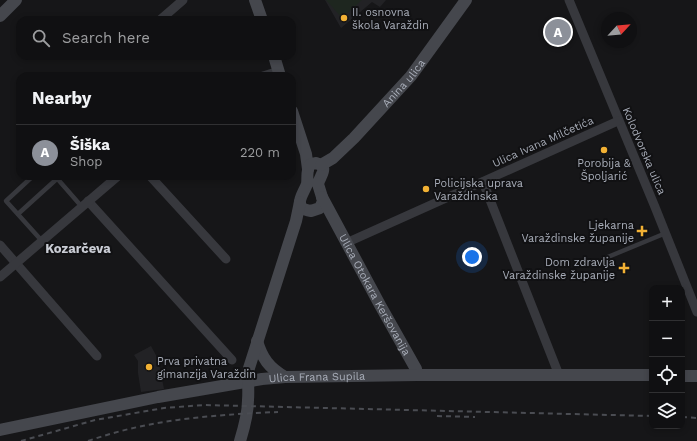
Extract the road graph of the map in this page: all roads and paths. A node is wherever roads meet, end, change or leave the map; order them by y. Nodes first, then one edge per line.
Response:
1 (16, 0) edge
2 (183, 0) edge
3 (255, 0) edge
4 (466, 0) edge
5 (569, 0) edge
6 (0, 16) edge
7 (171, 16) edge
8 (261, 16) edge
9 (275, 60) edge
10 (280, 72) edge
11 (618, 121) junction
12 (296, 123) edge
13 (317, 167) junction
14 (29, 180) edge
15 (54, 180) edge
16 (60, 180) edge
17 (113, 180) edge
18 (154, 180) edge
19 (483, 182) junction
20 (322, 197) junction
21 (300, 202) junction
22 (85, 204) junction
23 (313, 210) junction
24 (18, 214) junction
25 (332, 214) junction
26 (296, 221) junction
27 (666, 233) junction
28 (42, 241) junction
29 (346, 242) junction
30 (0, 245) edge
31 (226, 259) dead end
32 (603, 259) dead end
33 (16, 264) junction
34 (0, 277) edge
35 (697, 312) edge
36 (257, 341) junction
37 (97, 356) dead end
38 (232, 360) dead end
39 (417, 375) junction
40 (559, 375) junction
41 (649, 375) edge
42 (696, 375) edge
43 (685, 376) edge
44 (285, 377) junction
45 (248, 381) junction
46 (0, 430) edge
47 (240, 441) edge

1 - 6 main road
2 - 7 street
3 - 8 main road
4 - 13 main road, Anina ulica
5 - 11 street, Kolodvorska ulica
9 - 10 main road
11 - 19 street, Ulica Ivana Milčetića
11 - 27 street, Kolodvorska ulica
12 - 13 main road
13 - 20 main road
13 - 21 main road
14 - 24 lane
15 - 24 lane
16 - 22 lane
17 - 22 street
18 - 31 street
19 - 29 street, Ulica Ivana Milčetića
19 - 40 street
20 - 23 main road
20 - 25 main road, Ulica Otokara Keršovanija
21 - 23 main road
21 - 26 main road
22 - 28 street
22 - 38 street
23 - 25 main road
23 - 26 main road
24 - 28 lane
25 - 29 main road, Ulica Otokara Keršovanija
26 - 36 main road
27 - 32 lane
27 - 35 street, Kolodvorska ulica
28 - 33 street
29 - 39 main road, Ulica Otokara Keršovanija
30 - 33 street
33 - 34 street
33 - 37 street
36 - 44 main road
36 - 45 main road
39 - 40 main road, Ulica Frana Supila
39 - 44 main road, Ulica Frana Supila
40 - 41 main road, Ulica Frana Supila
42 - 43 main road
44 - 45 main road, Ulica Frana Supila
45 - 46 main road, Ulica Frana Supila
45 - 47 main road

